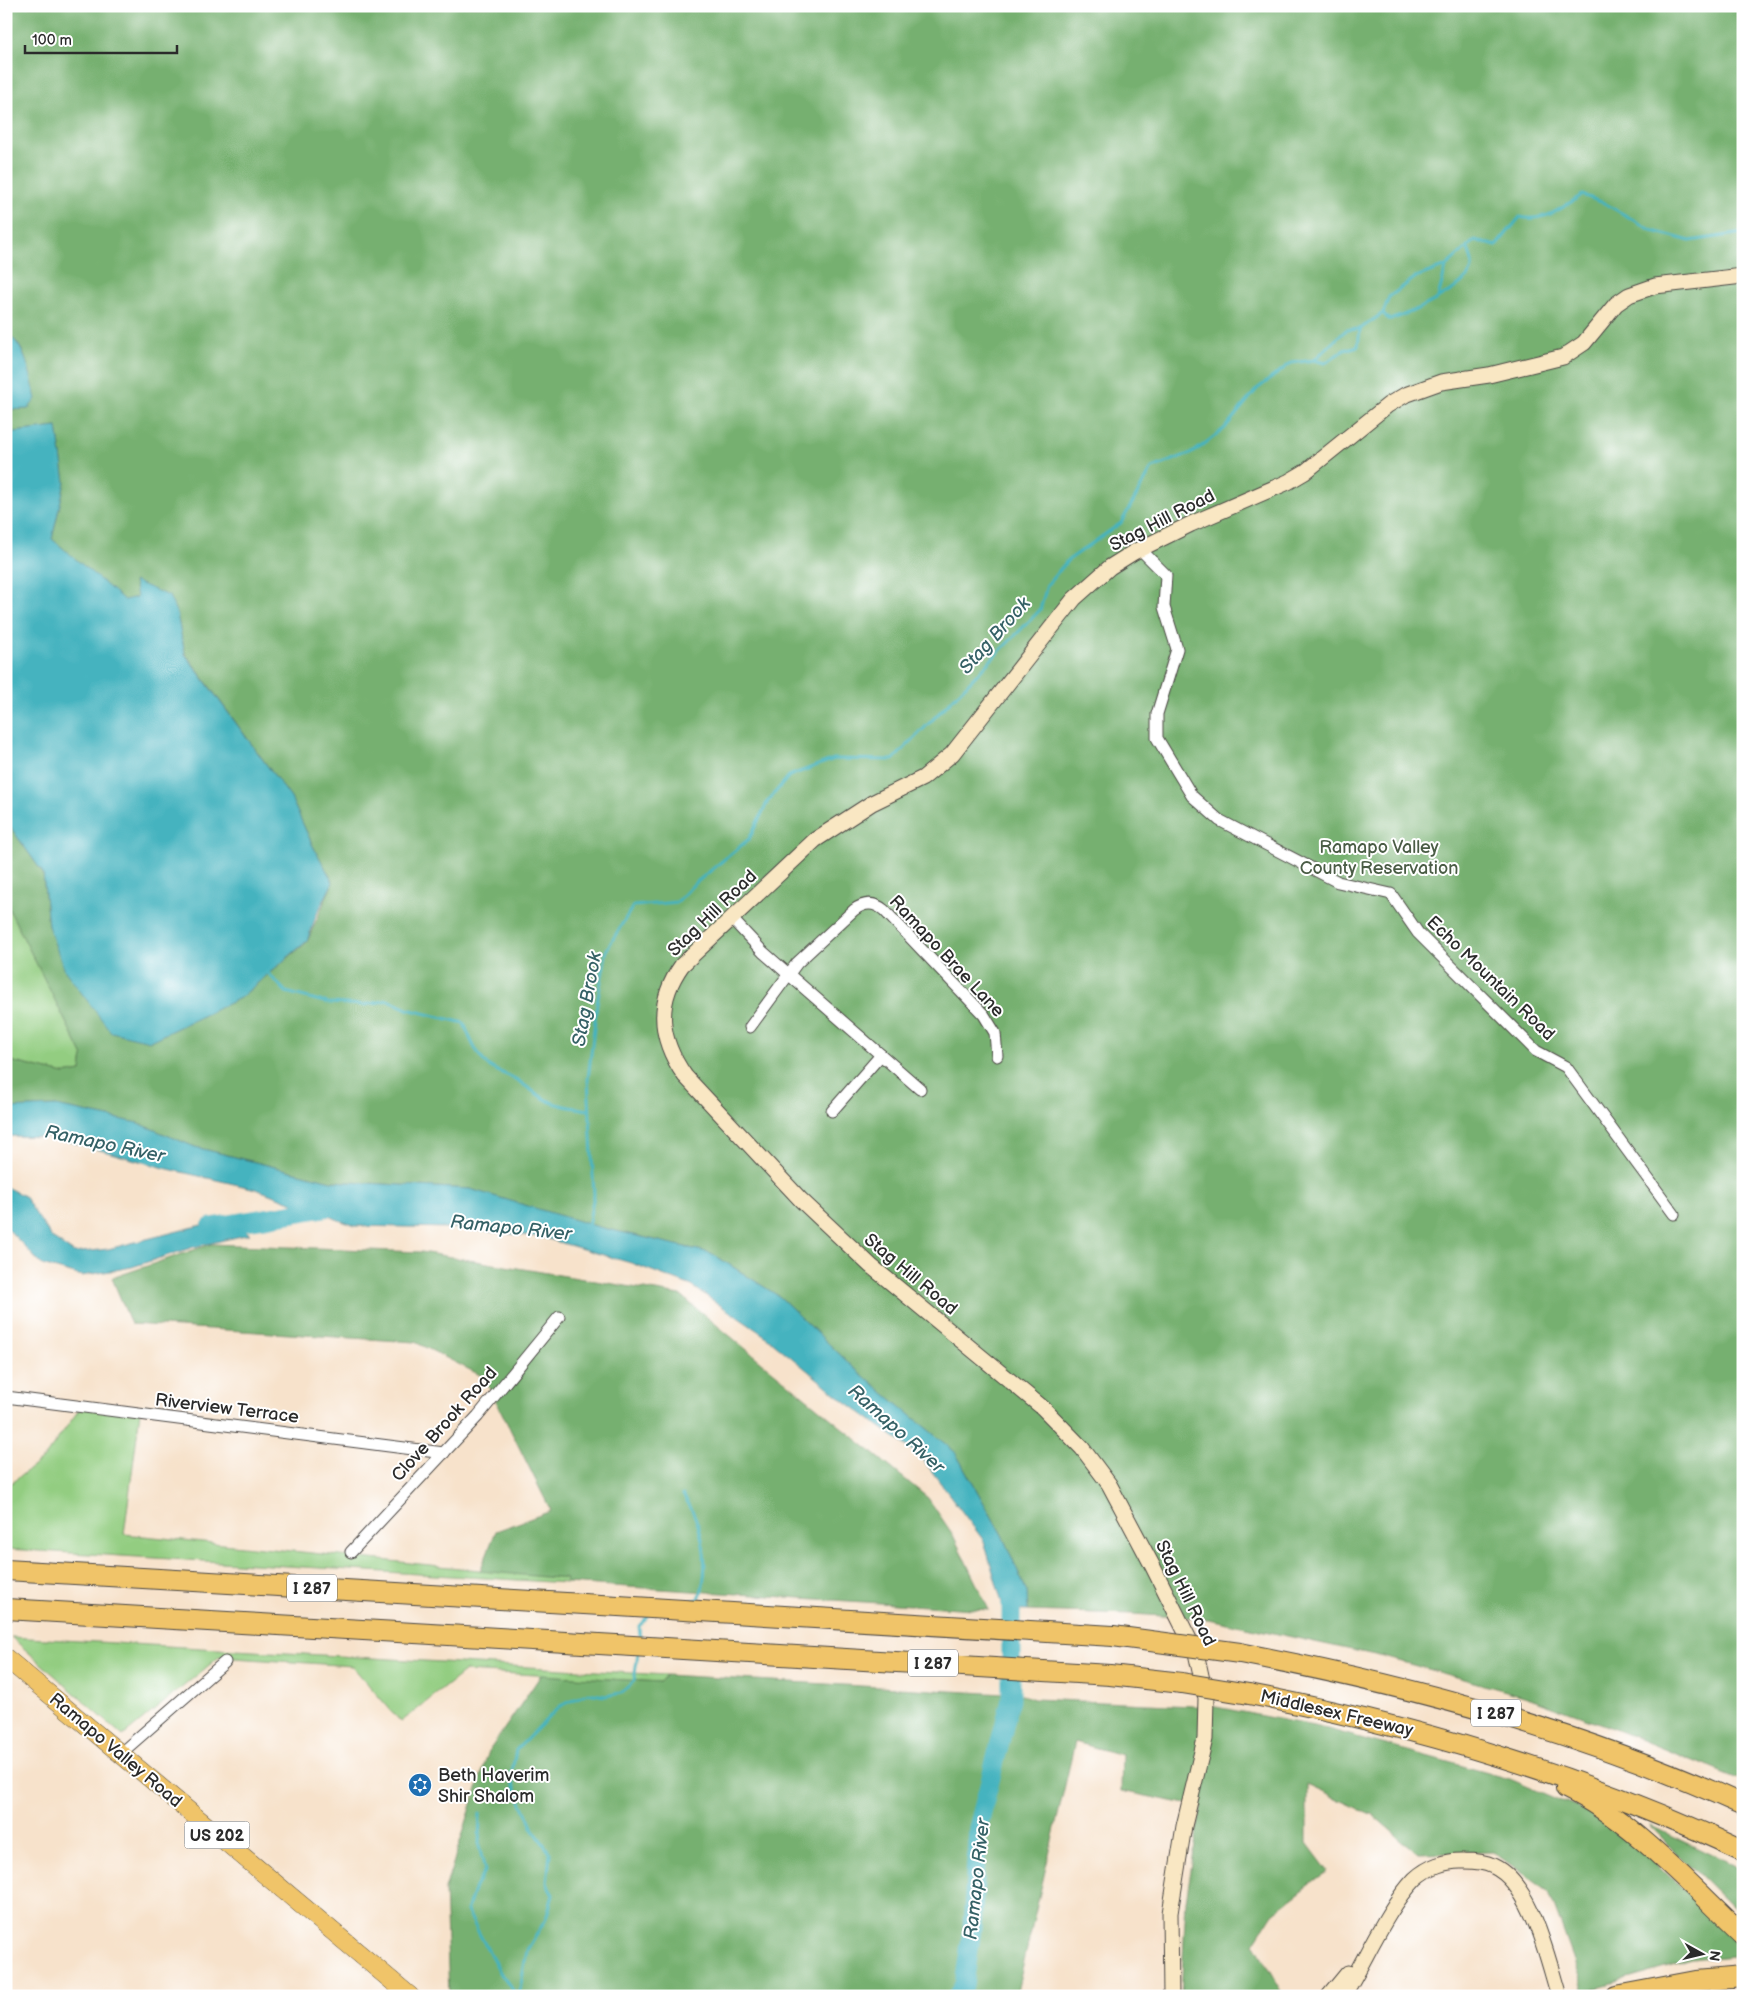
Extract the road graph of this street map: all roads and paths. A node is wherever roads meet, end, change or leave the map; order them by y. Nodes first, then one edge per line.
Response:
1 (1743, 276) edge
2 (1140, 549) junction
3 (733, 920) junction
4 (789, 974) junction
5 (750, 1027) dead end
6 (880, 1055) junction
7 (997, 1056) dead end
8 (920, 1089) dead end
9 (832, 1111) dead end
10 (1674, 1214) dead end
11 (559, 1317) dead end
12 (6, 1397) edge
13 (444, 1453) junction
14 (350, 1552) dead end
15 (6, 1570) edge
16 (6, 1609) edge
17 (6, 1658) edge
18 (225, 1662) dead end
19 (1424, 1733) junction
20 (121, 1753) junction
21 (1743, 1805) edge
22 (1743, 1851) edge
23 (1743, 1935) edge
24 (1368, 1951) junction
25 (1743, 1977) edge
26 (1559, 1994) edge
27 (410, 1996) edge
28 (1172, 1996) edge
29 (1329, 1996) edge
30 (1343, 1996) edge
31 (1616, 1996) edge

1 - 2 street, Stag Hill Road
2 - 3 street, Stag Hill Road
2 - 10 street, Echo Mountain Road
3 - 4 street
3 - 28 street, Stag Hill Road
4 - 5 street, Ramapo Brae Lane
4 - 6 street
4 - 7 street, Ramapo Brae Lane
6 - 8 street
6 - 9 street
11 - 13 street, Clove Brook Road
12 - 13 street, Riverview Terrace
13 - 14 street, Clove Brook Road
15 - 21 highway, I 287, bridge
16 - 19 highway, Middlesex Freeway / I 287, bridge
17 - 20 main road, Ramapo Valley Road / US 202
18 - 20 street
19 - 22 highway, I 287
19 - 23 highway
20 - 27 main road, Ramapo Valley Road / US 202
24 - 26 street
24 - 29 street
24 - 30 street
25 - 31 highway

